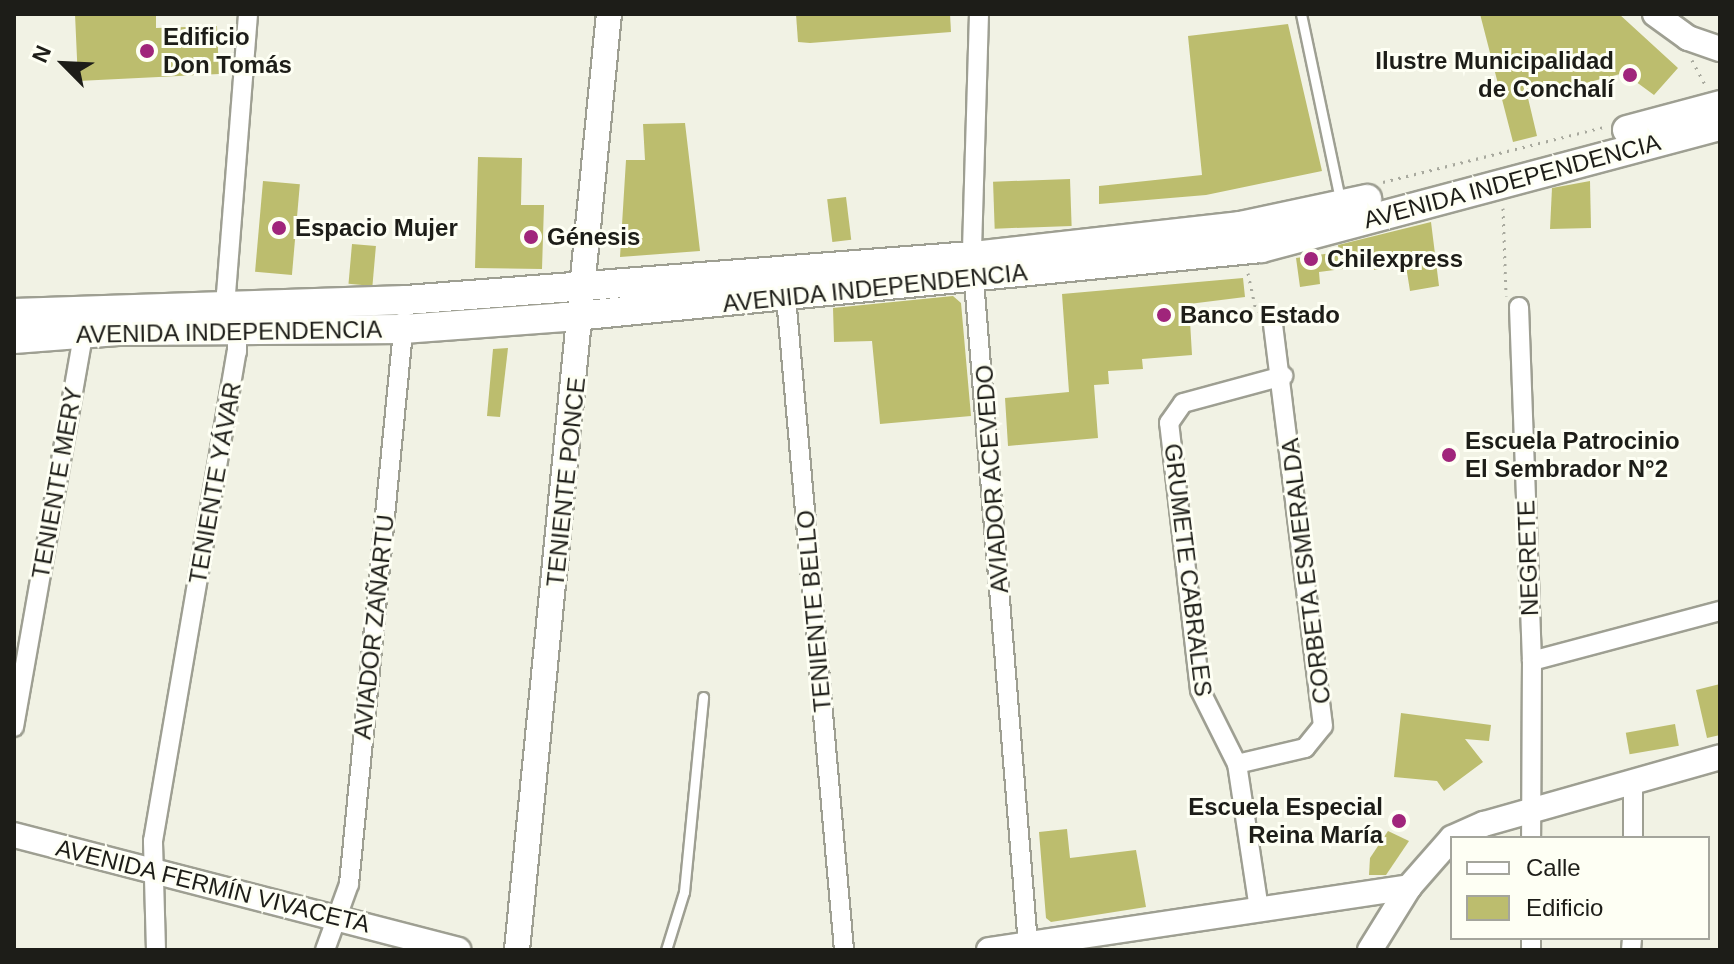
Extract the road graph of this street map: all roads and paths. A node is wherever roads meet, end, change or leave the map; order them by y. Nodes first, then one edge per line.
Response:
1 (248, 14) edge
2 (609, 14) edge
3 (979, 14) edge
4 (1301, 14) edge
5 (1655, 14) edge
6 (1688, 38) junction
7 (1720, 49) edge
8 (1717, 100) edge
9 (1613, 124) dead end
10 (1720, 126) edge
11 (1501, 167) junction
12 (1340, 199) junction
13 (1244, 250) junction
14 (973, 267) junction
15 (785, 284) junction
16 (585, 288) junction
17 (406, 300) junction
18 (1519, 307) joint
19 (14, 313) edge
20 (583, 316) junction
21 (234, 318) junction
22 (1272, 318) joint
23 (403, 329) junction
24 (83, 334) junction
25 (14, 339) edge
26 (1283, 376) junction
27 (1720, 611) edge
28 (1532, 661) junction
29 (703, 697) dead end
30 (14, 727) edge
31 (1720, 757) edge
32 (1237, 764) junction
33 (1633, 782) junction
34 (1532, 810) junction
35 (14, 835) edge
36 (1458, 836) edge
37 (1531, 836) edge
38 (1633, 836) edge
39 (1450, 840) edge
40 (155, 872) junction
41 (1409, 887) junction
42 (1259, 909) junction
43 (334, 917) junction
44 (1028, 944) junction
45 (156, 950) edge
46 (325, 950) edge
47 (458, 950) edge
48 (517, 950) edge
49 (666, 950) edge
50 (844, 950) edge
51 (989, 950) edge
52 (1370, 950) edge

1 - 21 street, TENIENTE YÁVAR
2 - 16 main road, TENIENTE PONCE
3 - 14 street, AVIADOR ACEVEDO
4 - 12 lane
5 - 6 main road
6 - 7 main road
6 - 8 path
8 - 11 main road, AVENIDA INDEPENDENCIA
9 - 11 path
10 - 11 main road, AVENIDA INDEPENDENCIA
11 - 12 main road, AVENIDA INDEPENDENCIA
11 - 12 path
11 - 13 main road, AVENIDA INDEPENDENCIA
11 - 18 path
12 - 14 main road, AVENIDA INDEPENDENCIA
13 - 14 main road, AVENIDA INDEPENDENCIA
13 - 22 path
14 - 15 main road, AVENIDA INDEPENDENCIA
14 - 44 street, AVIADOR ACEVEDO
15 - 16 main road, AVENIDA INDEPENDENCIA
15 - 20 main road, AVENIDA INDEPENDENCIA
15 - 50 street, TENIENTE BELLO
16 - 17 main road, AVENIDA INDEPENDENCIA
16 - 20 main road, TENIENTE PONCE
17 - 21 main road, AVENIDA INDEPENDENCIA
17 - 23 street, AVIADOR ZAÑARTU
18 - 28 street, NEGRETE
19 - 21 main road, AVENIDA INDEPENDENCIA
20 - 23 main road, AVENIDA INDEPENDENCIA
20 - 48 main road, TENIENTE PONCE
21 - 23 main road, AVENIDA INDEPENDENCIA
21 - 24 main road, AVENIDA INDEPENDENCIA
21 - 40 street, TENIENTE YÁVAR
22 - 26 street, CORBETA ESMERALDA
23 - 43 street, AVIADOR ZAÑARTU
24 - 25 main road, AVENIDA INDEPENDENCIA
24 - 30 street, TENIENTE MERY
26 - 32 street, CORBETA ESMERALDA
26 - 32 street, GRUMETE CABRALES
27 - 28 street
28 - 34 street, NEGRETE
29 - 49 lane
31 - 33 main road
32 - 42 street, GRUMETE CABRALES
33 - 34 main road
33 - 38 street
34 - 36 main road
34 - 37 street, NEGRETE
35 - 40 main road, AVENIDA FERMÍN VIVACETA
39 - 41 main road
40 - 43 main road, AVENIDA FERMÍN VIVACETA
40 - 45 street, TENIENTE YÁVAR
41 - 42 main road
41 - 52 main road
42 - 44 main road
43 - 46 street, AVIADOR ZAÑARTU
43 - 47 main road, AVENIDA FERMÍN VIVACETA
44 - 51 main road

